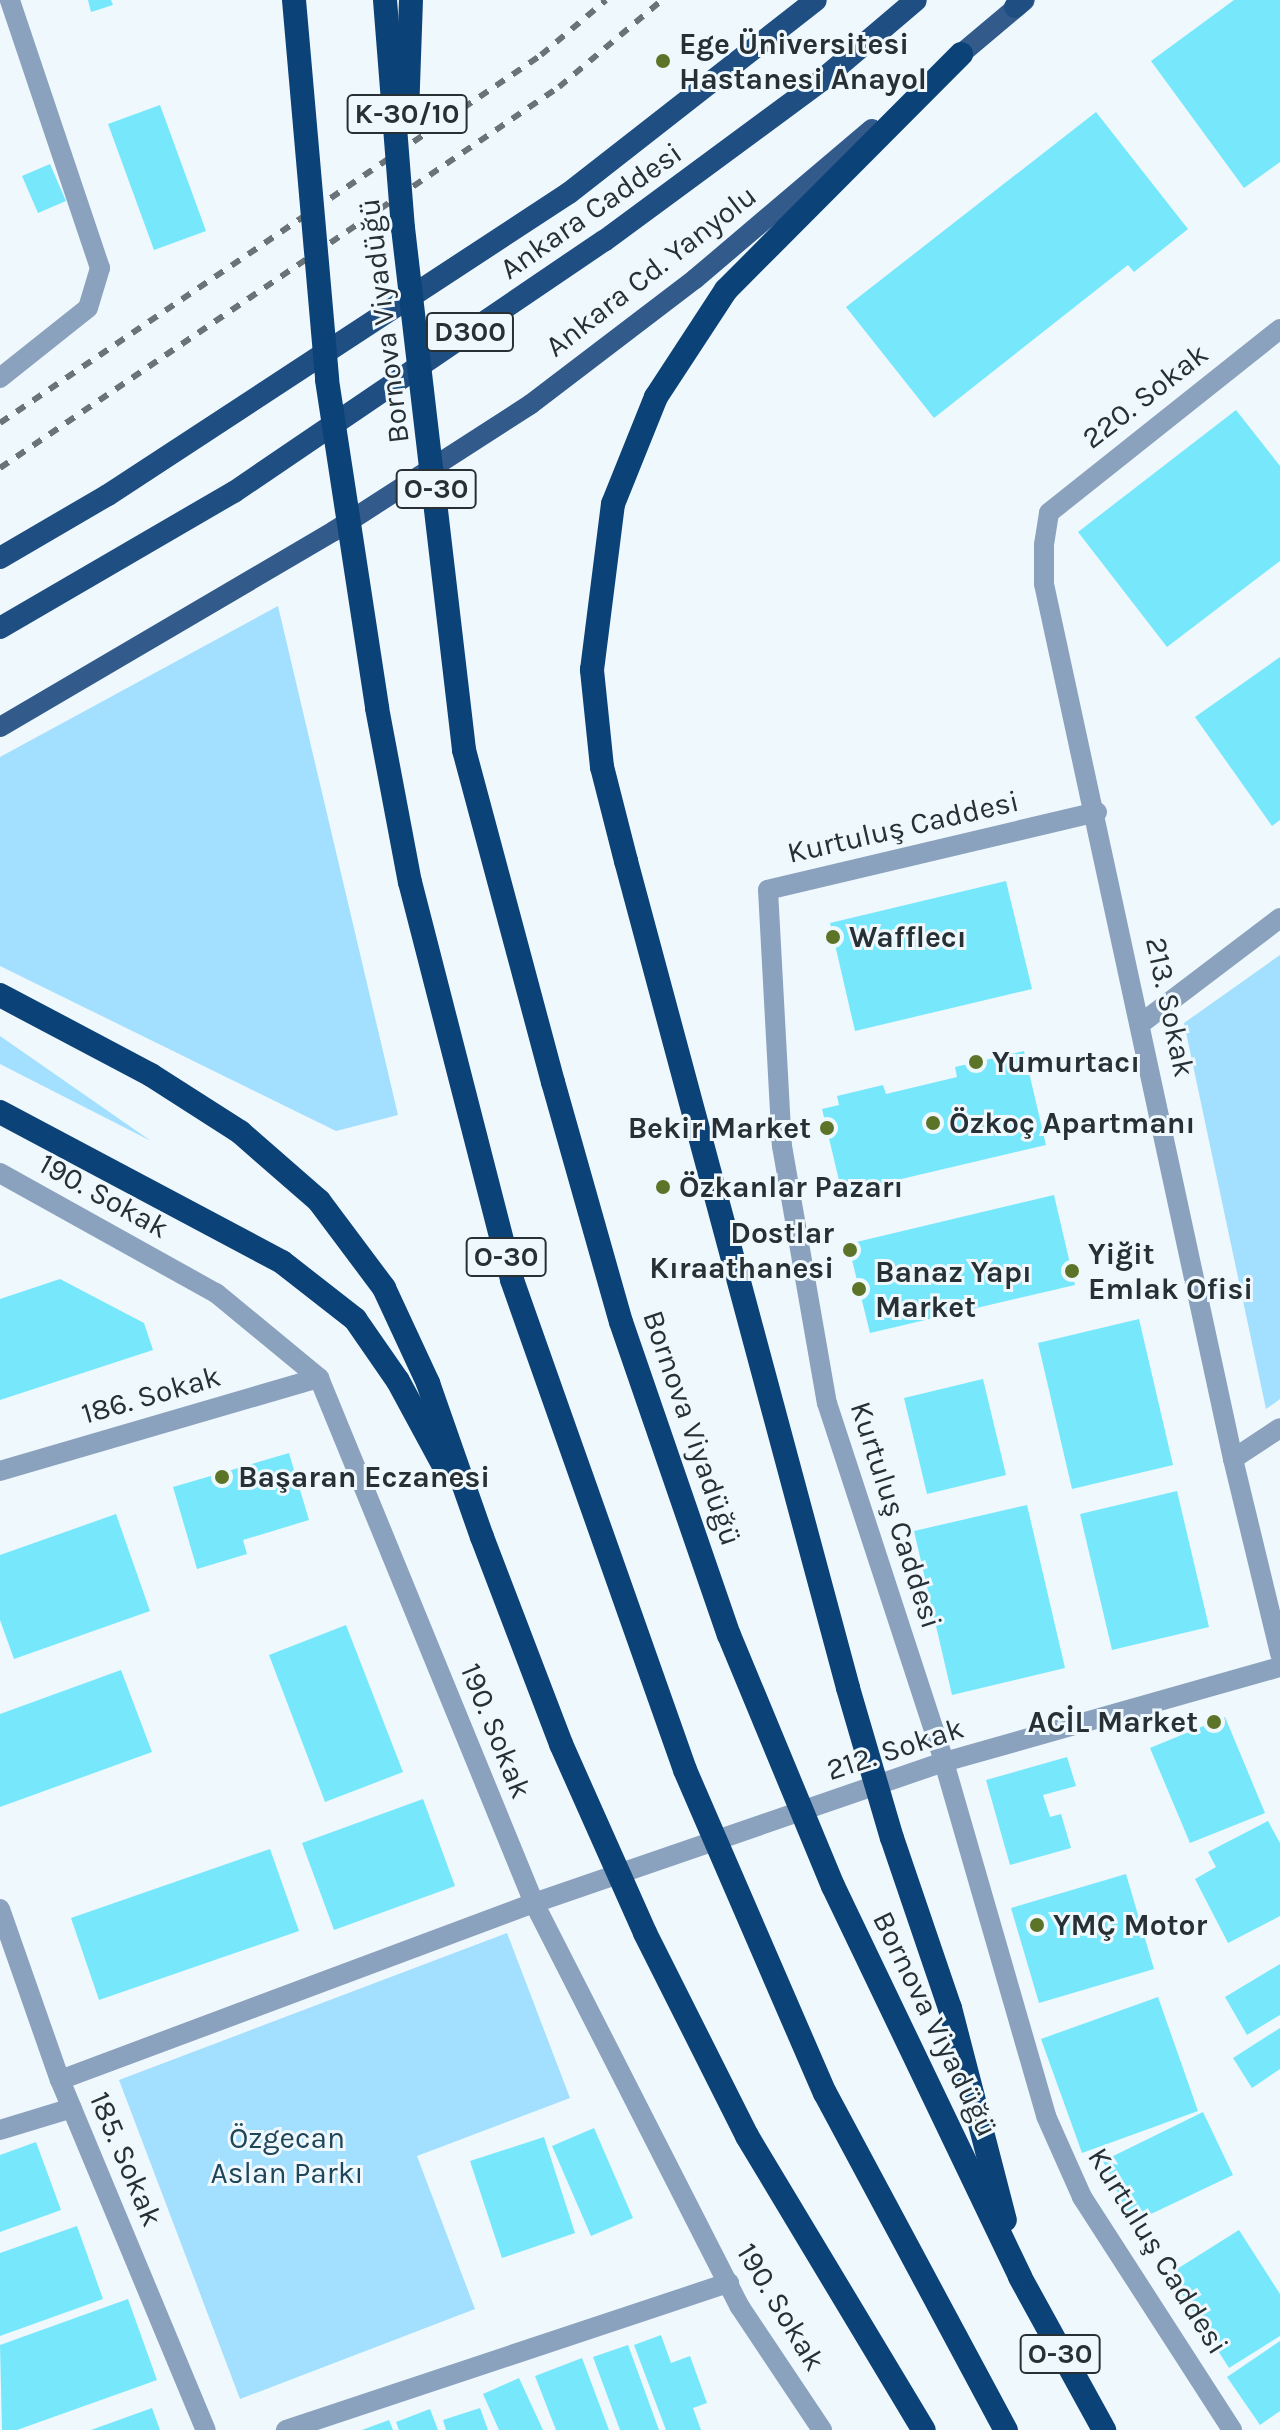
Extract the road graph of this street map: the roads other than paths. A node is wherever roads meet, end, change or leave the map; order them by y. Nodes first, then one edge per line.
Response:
1 (10, 0) edge
2 (294, 0) edge
3 (385, 0) edge
4 (411, 0) edge
5 (816, 0) edge
6 (916, 0) edge
7 (1021, 2) edge
8 (961, 54) junction
9 (403, 228) junction
10 (1280, 329) edge
11 (0, 378) edge
12 (1049, 513) joint
13 (0, 558) edge
14 (0, 628) edge
15 (0, 727) edge
16 (1097, 812) junction
17 (1280, 918) edge
18 (0, 995) edge
19 (1143, 1022) junction
20 (0, 1112) edge
21 (0, 1173) edge
22 (319, 1378) junction
23 (1280, 1428) edge
24 (1233, 1459) junction
25 (0, 1471) edge
26 (482, 1537) junction
27 (1280, 1654) edge
28 (1280, 1667) edge
29 (944, 1762) junction
30 (534, 1903) junction
31 (0, 1909) edge
32 (60, 2080) junction
33 (72, 2108) junction
34 (0, 2130) edge
35 (1020, 2277) junction
36 (729, 2283) junction
37 (206, 2430) edge
38 (286, 2430) edge
39 (822, 2430) edge
40 (924, 2430) edge
41 (1006, 2430) edge
42 (1104, 2430) edge
43 (1232, 2430) edge

1 - 11 street
2 - 41 highway, Bornova Viyadüğü / O-30, bridge
3 - 9 highway, Bornova Viyadüğü / O-30, bridge
4 - 9 highway, K-30/10, bridge
5 - 13 highway, Ankara Caddesi / D300
6 - 14 highway, Ankara Caddesi / D300
7 - 8 main road, Ankara Cd. Yanyolu
8 - 15 main road, Ankara Cd. Yanyolu
8 - 35 highway, bridge
9 - 35 highway, Bornova Viyadüğü / O-30, bridge
10 - 12 street, 220. Sokak
12 - 16 street, 213. Sokak
16 - 19 street, 213. Sokak
16 - 29 street, Kurtuluş Caddesi
17 - 19 street
18 - 26 highway
19 - 24 street, 213. Sokak
20 - 26 highway
21 - 22 street, 190. Sokak
22 - 25 street, 186. Sokak
22 - 30 street, 190. Sokak
23 - 24 street
24 - 27 street, 213. Sokak
26 - 40 highway, bridge
28 - 29 street, 212. Sokak
29 - 30 street, 212. Sokak
29 - 43 street, Kurtuluş Caddesi
30 - 32 street, 212. Sokak
30 - 36 street, 190. Sokak
31 - 32 street, 185. Sokak
32 - 33 street, 185. Sokak
33 - 34 street
33 - 37 street, 185. Sokak
35 - 42 highway, Bornova Viyadüğü / O-30
36 - 38 street
36 - 39 street, 190. Sokak

